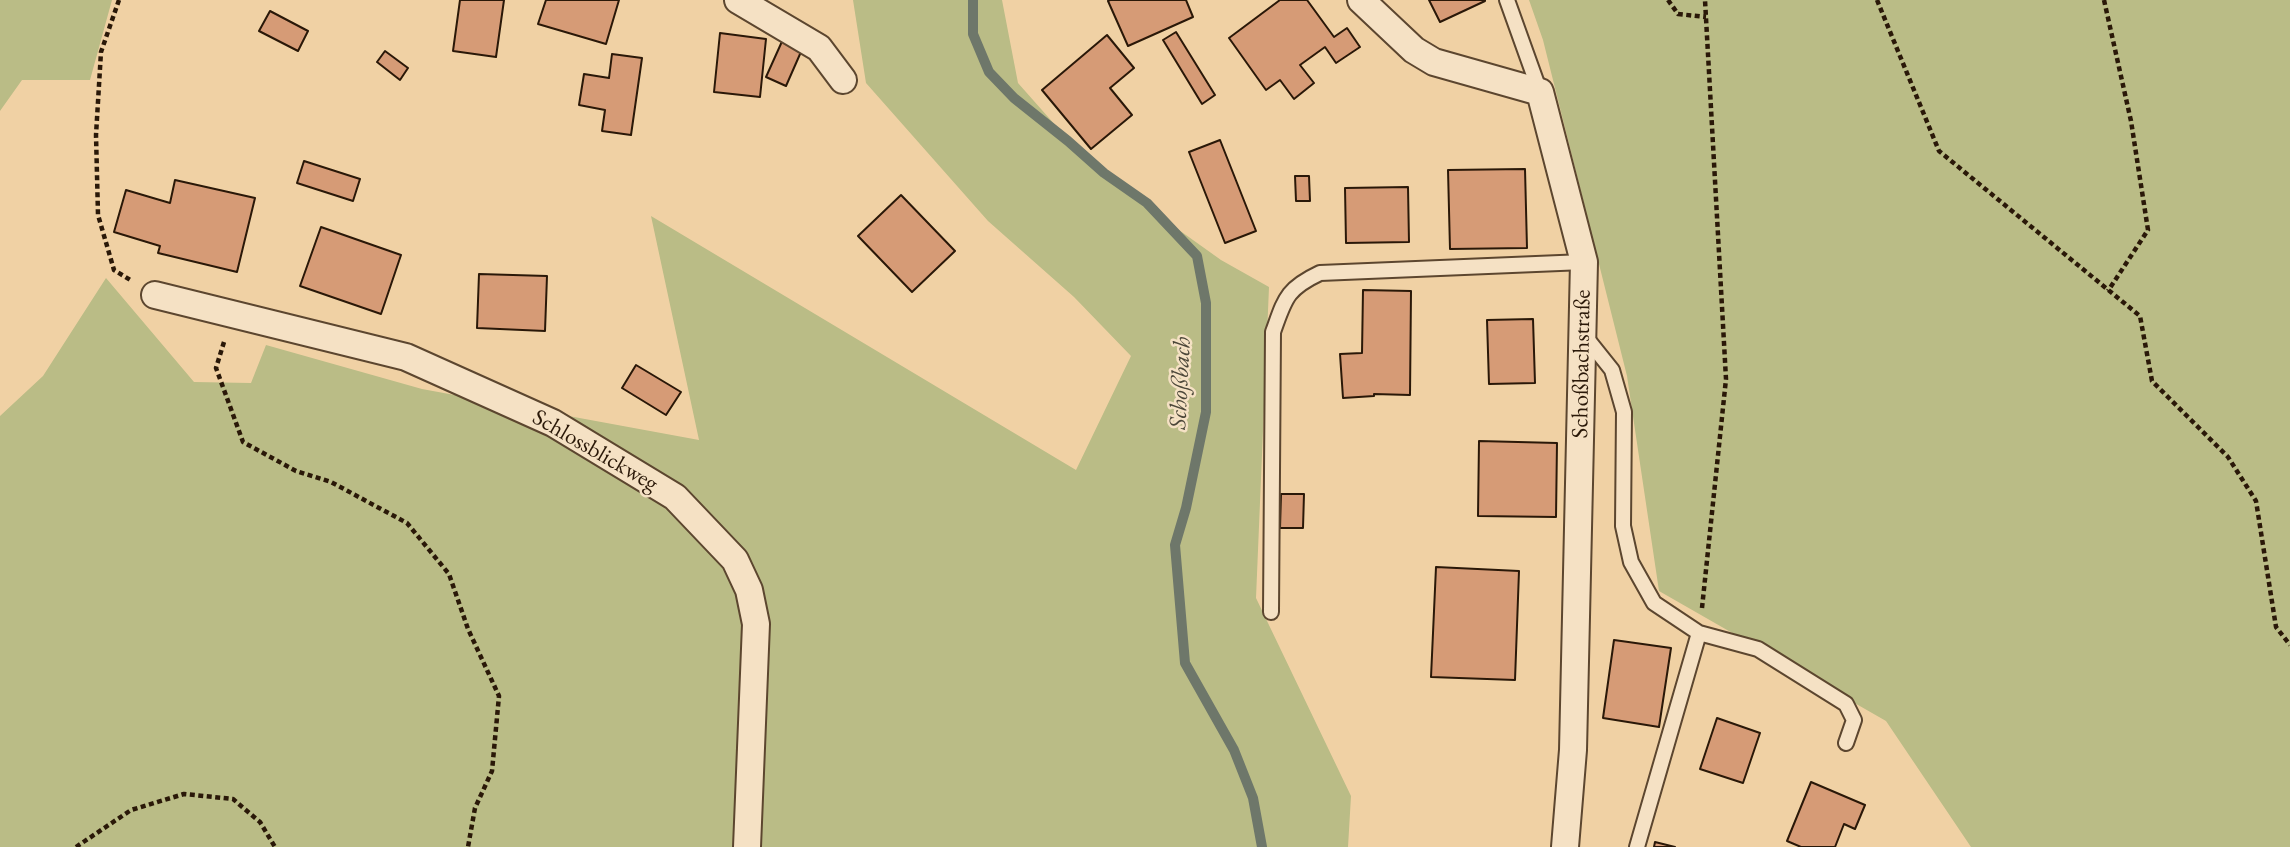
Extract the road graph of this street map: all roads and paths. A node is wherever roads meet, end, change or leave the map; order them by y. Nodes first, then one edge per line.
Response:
1 (119, 0) edge
2 (738, 0) edge
3 (1361, 0) edge
4 (1507, 0) edge
5 (1668, 0) edge
6 (1705, 0) edge
7 (1877, 0) edge
8 (2104, 0) edge
9 (1706, 17) junction
10 (843, 80) dead end
11 (1540, 92) junction
12 (1584, 262) junction
13 (2108, 291) junction
14 (155, 295) joint
15 (232, 313) junction
16 (1582, 333) junction
17 (1271, 612) dead end
18 (1699, 633) junction
19 (2290, 645) edge
20 (1846, 743) dead end
21 (76, 847) edge
22 (275, 847) edge
23 (468, 847) edge
24 (747, 847) edge
25 (1565, 847) edge
26 (1637, 847) edge

1 - 14 path
2 - 10 street
3 - 11 street
4 - 11 lane
5 - 9 path
6 - 9 path
7 - 13 path
8 - 13 path
9 - 18 path
11 - 12 street, Schoßbachstraße
12 - 16 street, Schoßbachstraße
12 - 17 lane
13 - 19 path
14 - 15 street, Schlossblickweg
15 - 23 path
15 - 24 street, Schlossblickweg
16 - 18 lane
16 - 25 street, Schoßbachstraße
18 - 20 lane
18 - 26 lane
21 - 22 path

